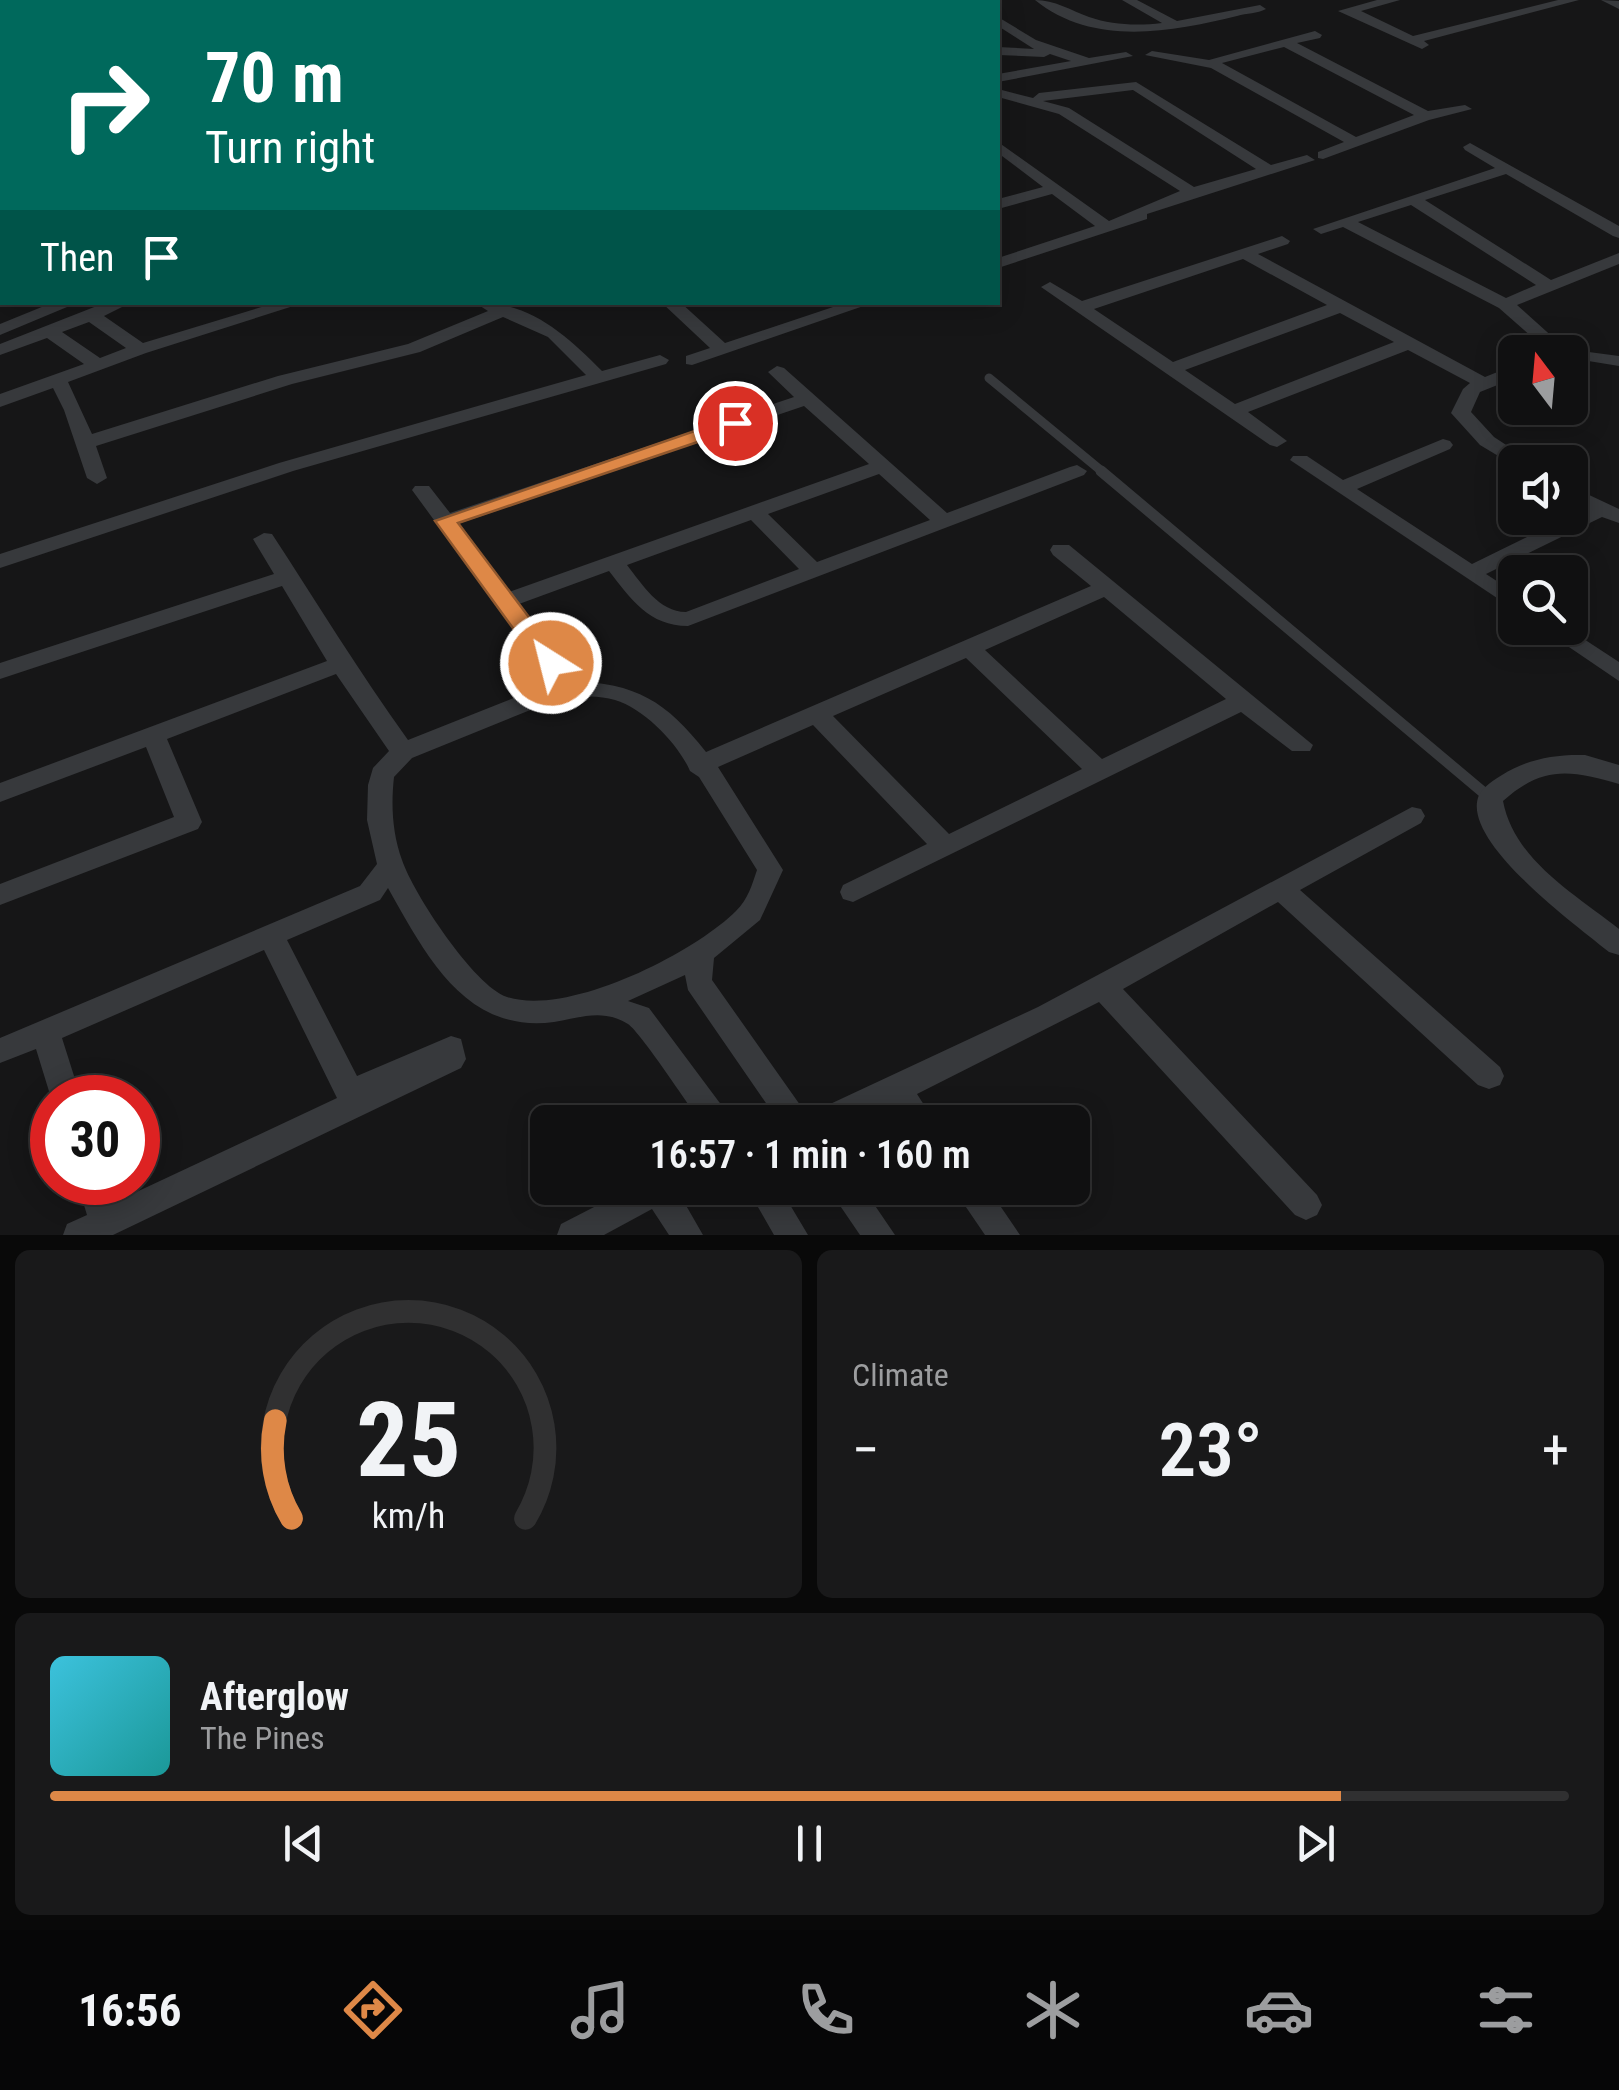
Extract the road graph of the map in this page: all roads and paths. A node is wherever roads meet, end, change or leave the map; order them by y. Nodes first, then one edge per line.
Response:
1 (1041, 0) edge
2 (1128, 0) edge
3 (1204, 0) edge
4 (1394, 0) edge
5 (1573, 0) edge
6 (1608, 0) edge
7 (1544, 2) edge
8 (1619, 5) edge
9 (1260, 9) dead end
10 (1230, 13) junction
11 (1000, 23) edge
12 (1175, 24) junction
13 (1138, 30) junction
14 (1315, 35) dead end
15 (1410, 40) junction
16 (1286, 43) junction
17 (1028, 46) junction
18 (1428, 48) dead end
19 (1000, 51) edge
20 (1138, 51) junction
21 (1084, 64) junction
22 (1215, 65) junction
23 (1000, 78) edge
24 (1000, 90) edge
25 (1047, 101) junction
26 (1465, 109) dead end
27 (1426, 116) junction
28 (1356, 142) junction
29 (1470, 148) dead end
30 (1000, 150) edge
31 (1506, 168) junction
32 (1268, 171) junction
33 (1054, 188) junction
34 (1192, 192) junction
35 (1412, 199) junction
36 (1000, 203) edge
37 (1344, 221) junction
38 (1108, 227) junction
39 (1320, 229) dead end
40 (1619, 234) edge
41 (1282, 241) dead end
42 (1245, 254) junction
43 (1619, 258) edge
44 (1000, 262) edge
45 (1550, 286) junction
46 (1050, 287) dead end
47 (1505, 304) junction
48 (64, 305) edge
49 (116, 305) edge
50 (288, 305) edge
51 (673, 305) edge
52 (687, 305) edge
53 (858, 305) edge
54 (491, 307) edge
55 (1079, 308) junction
56 (1340, 308) junction
57 (91, 315) junction
58 (0, 330) edge
59 (49, 331) junction
60 (1540, 335) edge
61 (1406, 344) junction
62 (728, 347) junction
63 (140, 349) junction
64 (0, 350) edge
65 (1588, 357) edge
66 (660, 360) dead end
67 (692, 360) dead end
68 (1619, 361) edge
69 (98, 365) junction
70 (1172, 369) junction
71 (776, 372) dead end
72 (596, 376) junction
73 (989, 378) dead end
74 (1498, 378) edge
75 (58, 380) junction
76 (1484, 383) junction
77 (808, 399) junction
78 (0, 401) edge
79 (1234, 411) junction
80 (1277, 442) dead end
81 (85, 443) junction
82 (1443, 445) dead end
83 (1498, 448) edge
84 (1300, 460) dead end
85 (882, 466) junction
86 (1077, 471) dead end
87 (97, 478) dead end
88 (1341, 488) junction
89 (422, 490) dead end
90 (754, 512) junction
91 (1609, 514) edge
92 (445, 521) junction
93 (944, 522) junction
94 (264, 539) dead end
95 (1061, 550) dead end
96 (0, 561) edge
97 (614, 563) junction
98 (814, 572) junction
99 (1471, 573) junction
100 (290, 576) junction
101 (1107, 588) junction
102 (1498, 591) edge
103 (506, 602) junction
104 (1579, 645) edge
105 (970, 648) junction
106 (341, 664) junction
107 (1617, 669) edge
108 (0, 671) edge
109 (563, 688) junction
110 (1243, 701) junction
111 (816, 714) junction
112 (154, 737) junction
113 (1300, 745) dead end
114 (403, 752) junction
115 (700, 765) junction
116 (1100, 772) junction
117 (1619, 775) edge
118 (0, 793) edge
119 (1490, 798) junction
120 (1412, 816) dead end
121 (944, 846) junction
122 (390, 866) junction
123 (1280, 888) junction
124 (853, 892) dead end
125 (0, 895) edge
126 (409, 900) junction
127 (274, 942) junction
128 (1619, 944) edge
129 (701, 950) junction
130 (1102, 986) junction
131 (597, 1003) junction
132 (45, 1032) junction
133 (0, 1052) edge
134 (59, 1075) edge
135 (1489, 1076) dead end
136 (897, 1092) junction
137 (706, 1105) edge
138 (784, 1105) edge
139 (865, 1105) edge
140 (907, 1105) edge
141 (628, 1205) edge
142 (669, 1205) edge
143 (773, 1205) edge
144 (857, 1205) edge
145 (982, 1205) edge
146 (1306, 1205) dead end
147 (92, 1229) edge
148 (573, 1235) edge
149 (686, 1235) edge
150 (792, 1235) edge
151 (879, 1235) edge
152 (1004, 1235) edge

1 - 13 street
2 - 12 street
3 - 10 street
4 - 15 street
5 - 7 street
6 - 8 street
7 - 15 street
9 - 10 street
10 - 12 street
11 - 17 street
12 - 13 street
13 - 20 street
14 - 16 street
15 - 18 street
16 - 22 street
16 - 27 street
17 - 19 street
17 - 21 street
20 - 21 street
20 - 22 street
21 - 23 street
22 - 28 street
24 - 25 street
25 - 32 street
25 - 34 street
26 - 27 street
27 - 28 street
28 - 32 street
29 - 31 street
30 - 33 street
31 - 35 street
31 - 40 street
32 - 34 street
33 - 36 street
33 - 38 street
34 - 38 street
35 - 37 street
35 - 45 street
37 - 39 street
37 - 47 street
38 - 44 street
41 - 42 street
42 - 55 street
42 - 56 street
43 - 45 street
45 - 47 street
46 - 55 street
47 - 60 street
48 - 58 street
49 - 57 street
50 - 63 street
51 - 62 street
52 - 62 street
53 - 62 street
54 - 72 street
54 - 81 street
55 - 70 street
56 - 61 street
56 - 70 street
57 - 59 street
57 - 63 street
59 - 64 street
59 - 69 street
61 - 76 street
61 - 79 street
62 - 67 street
63 - 69 street
65 - 68 street
66 - 72 street
69 - 75 street
70 - 79 street
71 - 77 street
72 - 96 street
73 - 119 lane
74 - 76 street
75 - 78 street
75 - 81 street
76 - 83 street
77 - 85 street
77 - 92 street
79 - 80 street
81 - 87 street
82 - 88 street
84 - 88 street
85 - 90 street
85 - 93 street
86 - 93 street
88 - 99 street
89 - 92 street
90 - 97 street
90 - 98 street
91 - 99 street
92 - 103 street
93 - 98 street
94 - 100 street
95 - 101 street
97 - 98 street
97 - 103 street
99 - 102 street
100 - 106 street
100 - 108 street
101 - 105 street
101 - 110 street
103 - 109 street
104 - 107 street
105 - 111 street
105 - 116 street
106 - 112 street
106 - 114 street
109 - 114 street
109 - 115 street
110 - 113 street
110 - 116 street
111 - 115 street
111 - 121 street
112 - 118 street
112 - 125 street
114 - 122 street
115 - 129 street
116 - 121 street
117 - 119 street
119 - 128 street
120 - 123 street
121 - 124 street
122 - 126 street
122 - 127 street
123 - 130 street
123 - 135 street
126 - 127 street
126 - 131 street
127 - 132 street
127 - 147 street
129 - 131 street
129 - 138 street
130 - 136 street
130 - 146 street
131 - 137 street
132 - 133 street
132 - 134 street
136 - 139 street
136 - 140 street
141 - 148 street
142 - 149 street
143 - 150 street
144 - 151 street
145 - 152 street

